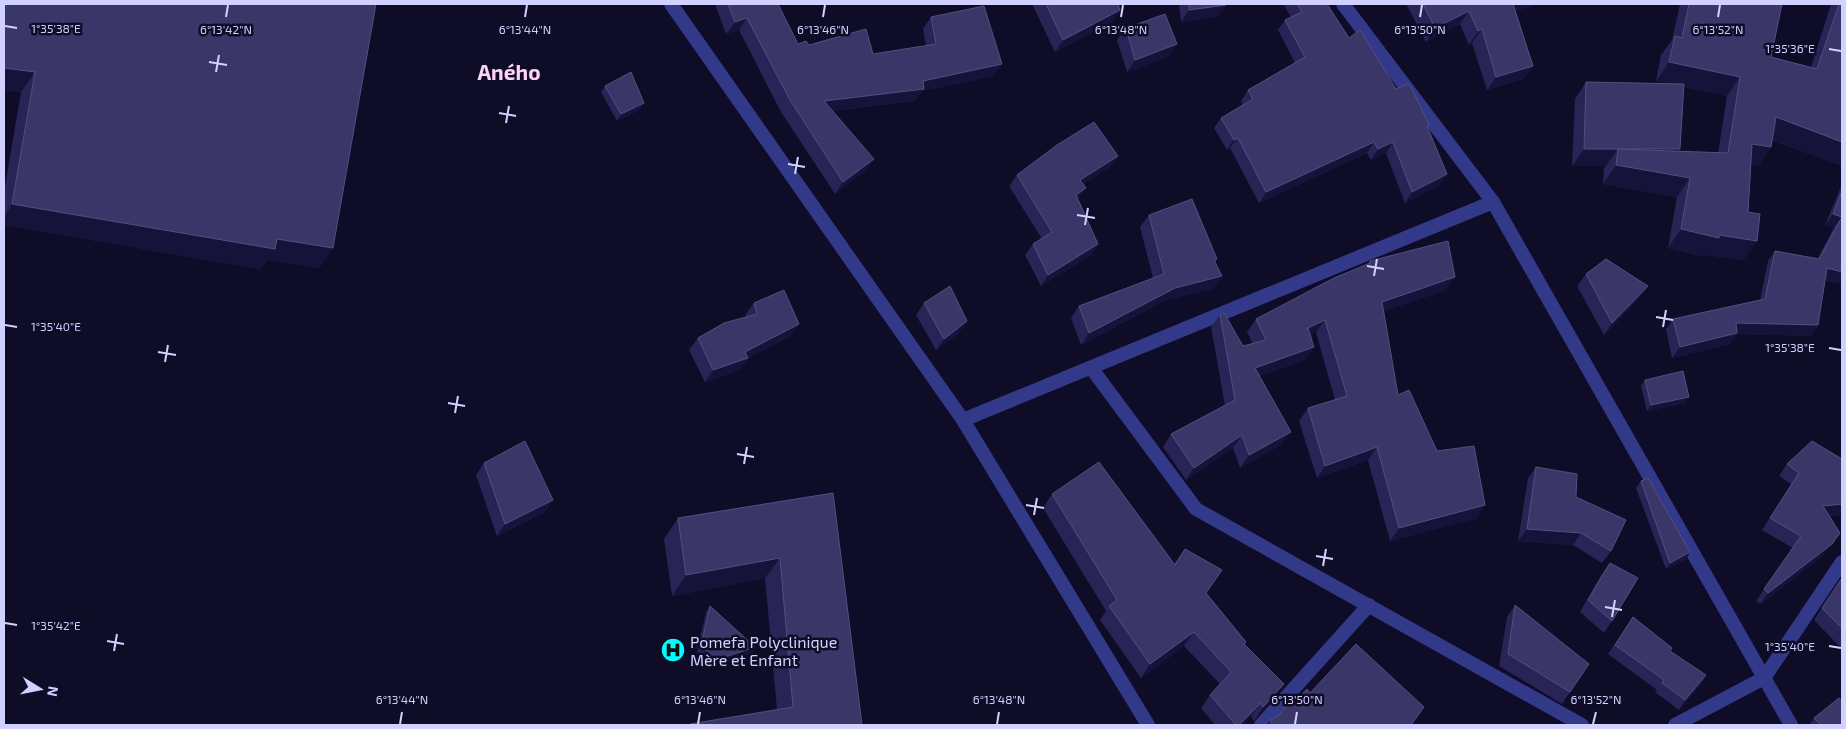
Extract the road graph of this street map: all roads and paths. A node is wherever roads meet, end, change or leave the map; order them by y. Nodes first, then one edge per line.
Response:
1 (671, 4) edge
2 (1343, 4) edge
3 (1493, 202) junction
4 (1092, 369) junction
5 (963, 420) junction
6 (1842, 562) edge
7 (1369, 605) junction
8 (1764, 678) junction
9 (1148, 725) edge
10 (1261, 725) edge
11 (1582, 725) edge
12 (1675, 725) edge
13 (1791, 725) edge

1 - 5 street
2 - 3 street
3 - 4 street
3 - 8 street
4 - 5 street
4 - 7 street
5 - 9 street
6 - 8 street
7 - 10 street
7 - 11 street
8 - 12 street
8 - 13 street

